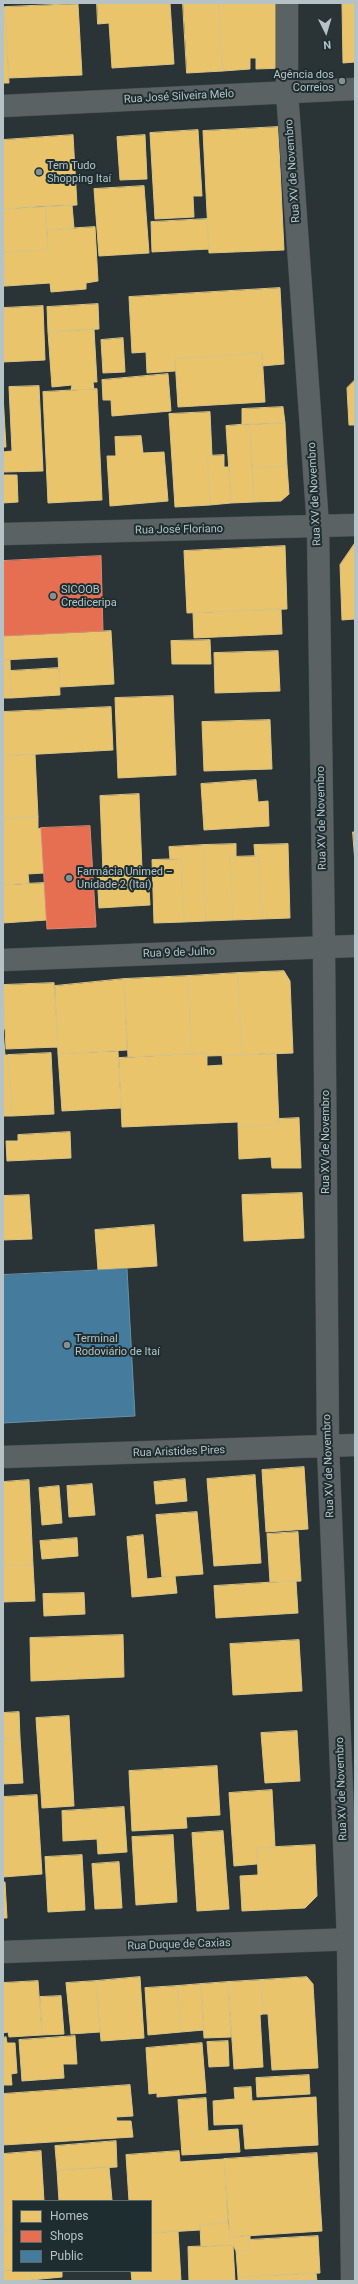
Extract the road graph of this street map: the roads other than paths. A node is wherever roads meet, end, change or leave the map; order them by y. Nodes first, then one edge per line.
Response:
1 (287, 3) edge
2 (355, 89) edge
3 (287, 92) junction
4 (3, 106) edge
5 (355, 525) edge
6 (318, 526) junction
7 (3, 534) edge
8 (355, 946) edge
9 (324, 948) junction
10 (3, 960) edge
11 (355, 1445) edge
12 (328, 1446) junction
13 (3, 1457) edge
14 (353, 1943) edge
15 (3, 1952) edge
16 (352, 2281) edge

1 - 3 street, Rua XV de Novembro
2 - 3 street, Rua José Silveira Melo
3 - 4 street, Rua José Silveira Melo
3 - 6 street, Rua XV de Novembro
5 - 6 street, Rua José Floriano
6 - 7 street, Rua José Floriano
6 - 9 street, Rua XV de Novembro
8 - 9 street, Rua 9 de Julho
9 - 10 street, Rua 9 de Julho
9 - 12 street, Rua XV de Novembro
11 - 12 street, Rua Aristides Pires
12 - 13 street, Rua Aristides Pires
12 - 14 street, Rua XV de Novembro
14 - 15 street, Rua Duque de Caxias
14 - 16 street, Rua XV de Novembro

